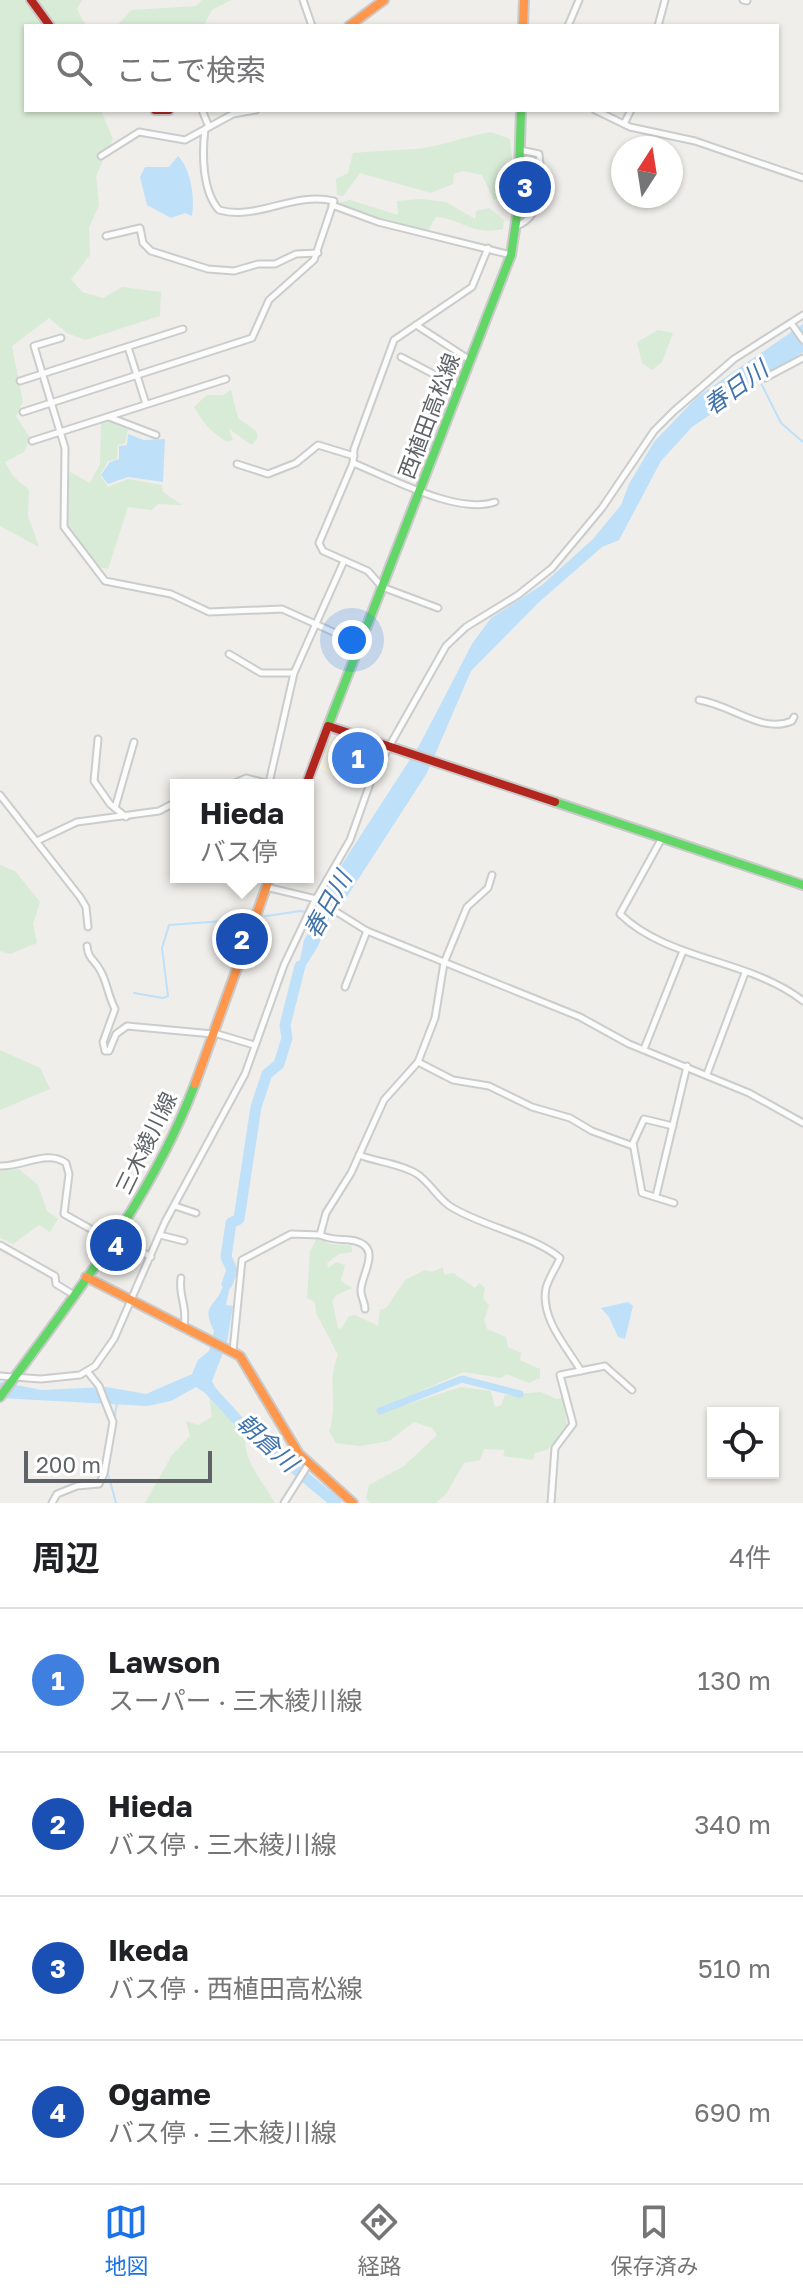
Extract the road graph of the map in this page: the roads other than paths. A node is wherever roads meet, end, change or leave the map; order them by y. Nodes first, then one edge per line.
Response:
1 (31, 0) edge
2 (303, 0) edge
3 (384, 0) edge
4 (524, 0) edge
5 (579, 0) edge
6 (665, 0) edge
7 (49, 24) edge
8 (311, 24) edge
9 (352, 24) edge
10 (523, 24) edge
11 (569, 24) edge
12 (659, 24) edge
13 (203, 112) edge
14 (244, 112) edge
15 (521, 112) edge
16 (599, 112) edge
17 (630, 112) edge
18 (624, 124) junction
19 (207, 128) junction
20 (520, 150) junction
21 (101, 156) dead end
22 (803, 178) edge
23 (332, 205) junction
24 (517, 226) junction
25 (106, 236) dead end
26 (488, 248) junction
27 (318, 253) junction
28 (511, 255) junction
29 (803, 315) edge
30 (792, 324) junction
31 (416, 325) junction
32 (183, 329) dead end
33 (61, 338) dead end
34 (803, 340) edge
35 (128, 347) junction
36 (401, 357) dead end
37 (803, 358) edge
38 (470, 360) junction
39 (42, 374) junction
40 (137, 376) junction
41 (765, 378) dead end
42 (226, 379) dead end
43 (20, 381) dead end
44 (460, 388) junction
45 (51, 403) junction
46 (146, 404) junction
47 (23, 412) dead end
48 (109, 416) junction
49 (60, 432) junction
50 (156, 435) dead end
51 (32, 441) dead end
52 (354, 459) junction
53 (237, 464) dead end
54 (420, 490) junction
55 (495, 502) dead end
56 (344, 561) junction
57 (382, 587) junction
58 (438, 608) dead end
59 (315, 625) junction
60 (360, 644) junction
61 (229, 654) dead end
62 (294, 673) junction
63 (699, 700) dead end
64 (794, 717) dead end
65 (328, 726) junction
66 (98, 739) dead end
67 (134, 742) dead end
68 (388, 747) junction
69 (271, 779) edge
70 (308, 779) edge
71 (0, 795) edge
72 (170, 805) edge
73 (115, 808) junction
74 (126, 817) junction
75 (662, 838) junction
76 (39, 840) junction
77 (492, 875) dead end
78 (268, 883) edge
79 (803, 884) edge
80 (266, 887) junction
81 (317, 900) junction
82 (88, 927) dead end
83 (367, 931) junction
84 (87, 946) dead end
85 (683, 951) junction
86 (444, 963) junction
87 (745, 973) junction
88 (345, 987) dead end
89 (803, 1001) edge
90 (213, 1033) junction
91 (254, 1045) junction
92 (644, 1049) junction
93 (418, 1062) junction
94 (687, 1066) junction
95 (707, 1074) junction
96 (803, 1123) edge
97 (673, 1126) junction
98 (633, 1146) junction
99 (359, 1155) junction
100 (0, 1166) edge
101 (656, 1196) junction
102 (674, 1203) dead end
103 (175, 1206) junction
104 (196, 1213) dead end
105 (160, 1235) junction
106 (320, 1235) junction
107 (114, 1239) junction
108 (184, 1241) dead end
109 (0, 1245) edge
110 (151, 1257) junction
111 (86, 1277) junction
112 (181, 1278) dead end
113 (74, 1295) junction
114 (134, 1300) junction
115 (365, 1309) dead end
116 (184, 1325) junction
117 (230, 1350) junction
118 (87, 1371) junction
119 (581, 1371) junction
120 (0, 1376) edge
121 (14, 1378) junction
122 (632, 1390) dead end
123 (0, 1397) edge
124 (306, 1467) junction
125 (52, 1503) edge
126 (284, 1503) edge
127 (353, 1503) edge
128 (551, 1503) edge

1 - 7 main road
2 - 8 street
3 - 9 main road
4 - 10 main road
5 - 11 street
6 - 12 street
13 - 19 street
14 - 19 street
15 - 20 main road, 西植田高松線
16 - 18 street
17 - 18 street
18 - 22 street
19 - 21 street
19 - 23 street
20 - 24 main road, 西植田高松線
20 - 24 street
23 - 26 street
23 - 27 street
24 - 28 main road, 西植田高松線
25 - 27 street
26 - 28 street
26 - 31 street
27 - 40 street
28 - 38 main road, 西植田高松線
29 - 30 street
30 - 34 street
30 - 68 street
31 - 38 street
31 - 52 street
32 - 35 street
33 - 39 street
35 - 39 street
35 - 40 street
36 - 44 street
37 - 41 street
38 - 44 main road, 西植田高松線
39 - 43 street
39 - 45 street
40 - 45 street
40 - 46 street
42 - 46 street
44 - 54 main road, 西植田高松線
45 - 47 street
45 - 49 street
46 - 48 street
48 - 49 street
48 - 50 street
49 - 51 street
49 - 59 street
52 - 53 street
52 - 54 street
52 - 56 street
54 - 55 street
54 - 57 main road, 西植田高松線
56 - 57 street
56 - 59 street
57 - 58 street
57 - 60 main road, 西植田高松線
59 - 60 street
59 - 62 street
60 - 65 main road, 西植田高松線
61 - 62 street
62 - 69 street
63 - 64 street
65 - 68 main road
65 - 70 main road
66 - 73 street
67 - 73 street
68 - 75 main road
68 - 81 street
71 - 76 street
72 - 74 street
73 - 74 street
74 - 76 street
75 - 79 main road
75 - 85 street
76 - 82 street
77 - 86 street
78 - 80 main road, 三木綾川線
80 - 81 street
80 - 90 main road, 三木綾川線
81 - 83 street
81 - 91 street
83 - 86 street
83 - 88 street
84 - 90 street
85 - 87 street
85 - 92 street
86 - 92 street
86 - 93 street
87 - 89 street
87 - 95 street
90 - 91 street
90 - 107 main road, 三木綾川線
91 - 103 street
92 - 94 street
93 - 98 street
93 - 99 street
94 - 95 street
94 - 97 street
95 - 96 street
97 - 98 street
97 - 101 street
98 - 101 street
99 - 106 street
99 - 119 street
100 - 107 street
101 - 102 street
103 - 104 street
103 - 105 street
105 - 108 street
105 - 110 street
106 - 115 street
106 - 117 street
107 - 110 street
107 - 111 main road, 三木綾川線
109 - 113 street
110 - 114 street
111 - 113 main road, 三木綾川線
111 - 114 main road
112 - 116 street
113 - 121 main road, 三木綾川線
114 - 116 main road
114 - 118 street
116 - 117 main road
117 - 124 main road
118 - 121 street
118 - 125 street
119 - 122 street
119 - 128 street
120 - 121 street
121 - 123 main road, 三木綾川線
124 - 126 street
124 - 127 main road

